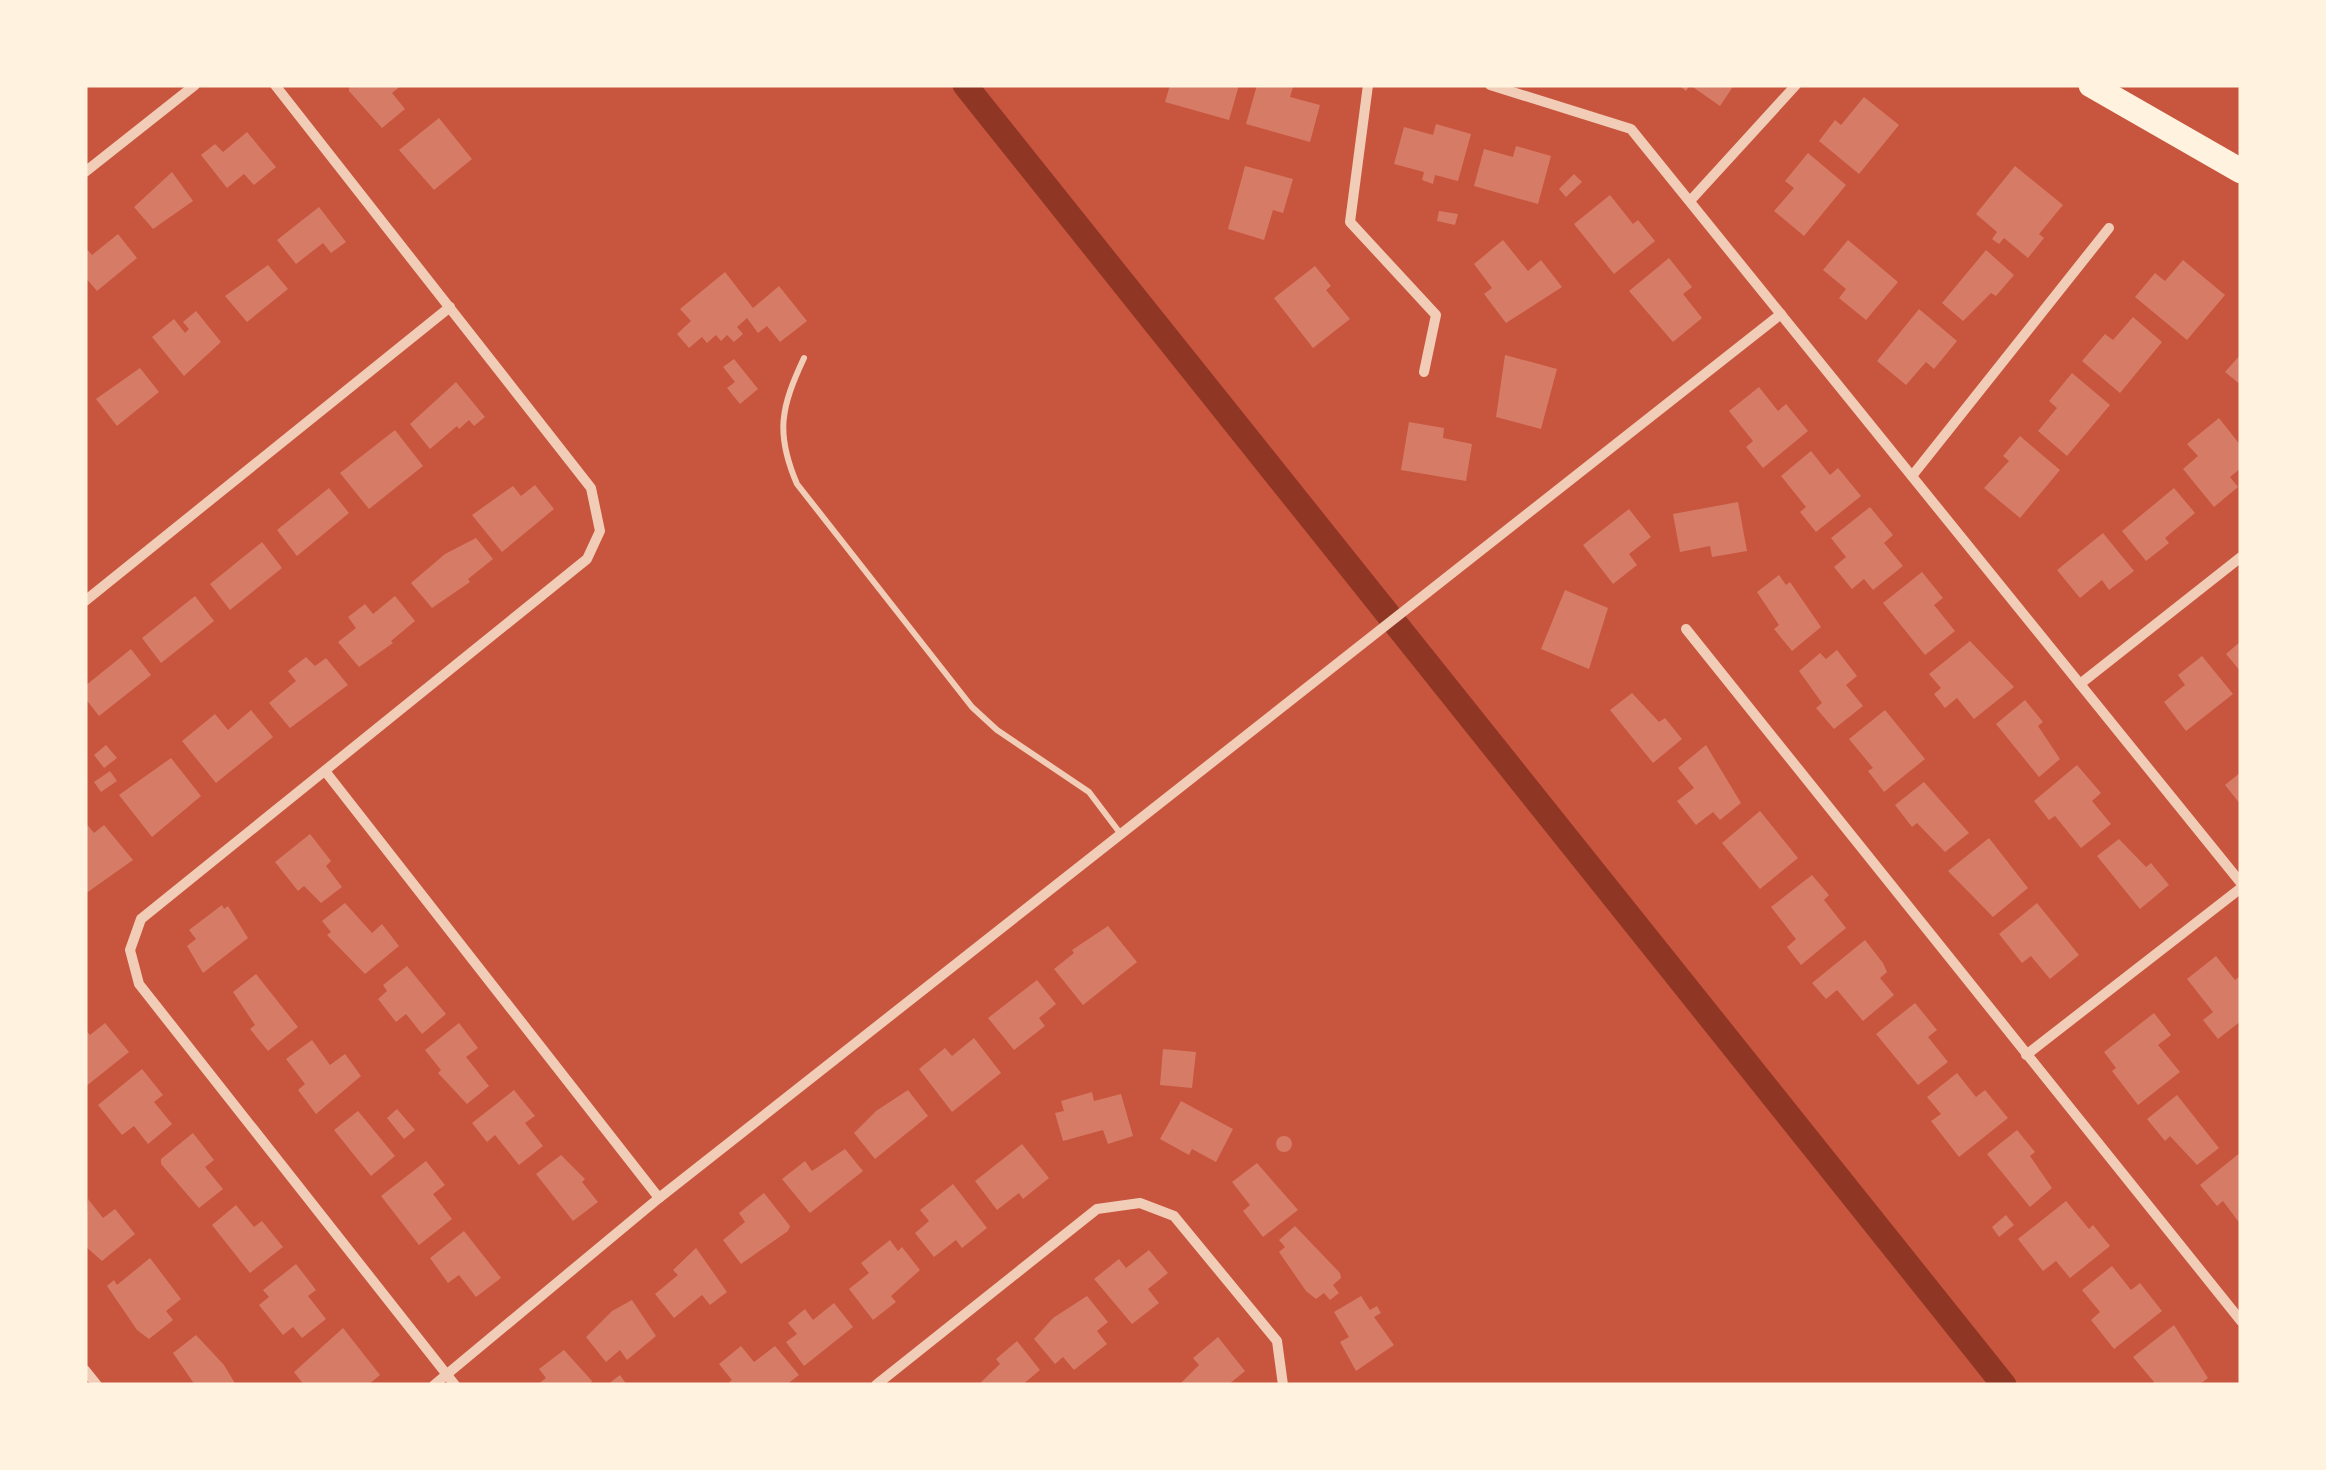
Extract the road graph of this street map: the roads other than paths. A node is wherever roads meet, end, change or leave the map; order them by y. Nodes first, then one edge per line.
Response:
1 (194, 85) edge
2 (275, 85) edge
3 (1368, 85) edge
4 (1490, 85) edge
5 (1796, 85) edge
6 (2091, 85) edge
7 (2241, 171) edge
8 (85, 172) edge
9 (1690, 201) junction
10 (2109, 228) dead end
11 (450, 307) junction
12 (1781, 314) junction
13 (804, 358) dead end
14 (1424, 372) dead end
15 (1912, 476) junction
16 (2241, 556) edge
17 (86, 598) edge
18 (1686, 629) dead end
19 (2080, 684) junction
20 (325, 771) junction
21 (1120, 833) junction
22 (2241, 886) edge
23 (2026, 1055) junction
24 (659, 1198) junction
25 (2241, 1321) edge
26 (85, 1370) edge
27 (447, 1374) junction
28 (1283, 1384) edge
29 (97, 1385) edge
30 (434, 1385) edge
31 (455, 1385) edge
32 (876, 1385) edge

1 - 8 street
2 - 11 street
3 - 14 street
4 - 9 street
5 - 9 street
6 - 7 highway
9 - 12 street
10 - 15 street
11 - 17 street
11 - 20 street
12 - 15 street
12 - 21 street
13 - 21 lane
15 - 19 street
16 - 19 street
18 - 23 street
19 - 22 street
20 - 24 street
20 - 27 street
21 - 24 street
22 - 23 street
23 - 25 street
24 - 27 street
26 - 29 street
27 - 30 street
27 - 31 street
28 - 32 street

